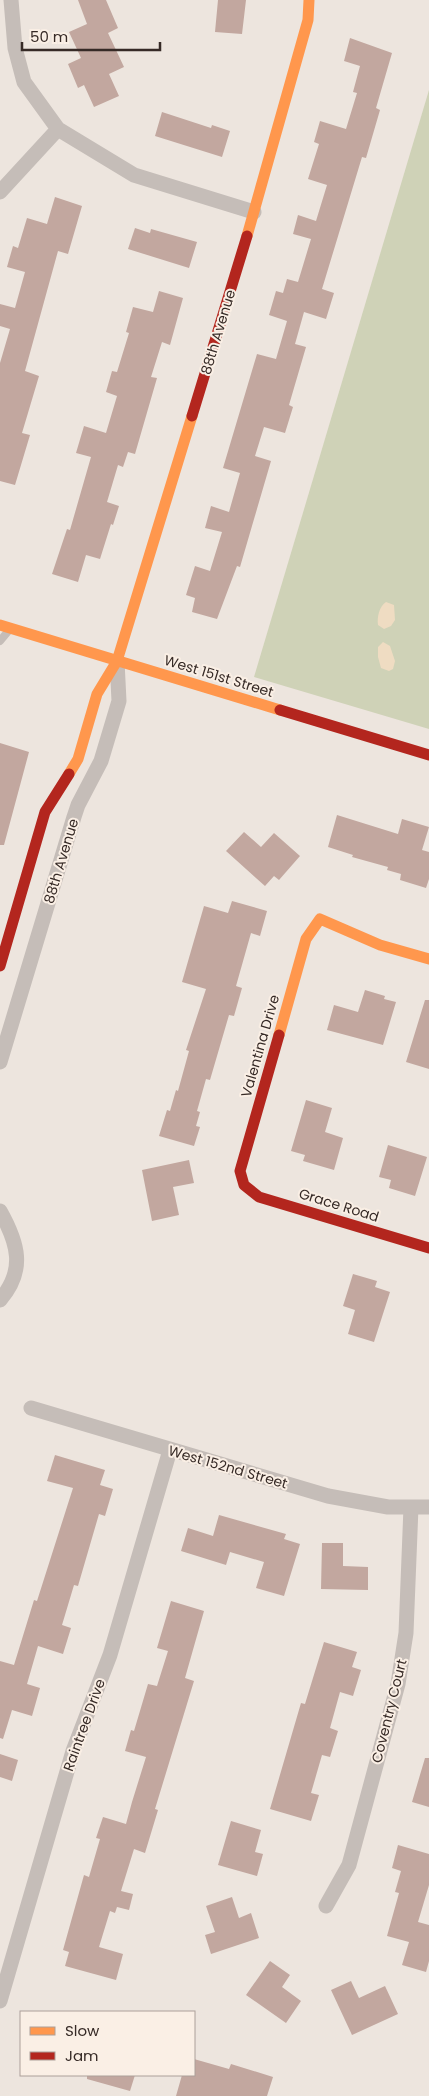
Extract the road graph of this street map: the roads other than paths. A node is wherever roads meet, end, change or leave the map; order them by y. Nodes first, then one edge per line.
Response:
1 (11, 0) edge
2 (309, 0) edge
3 (58, 129) junction
4 (0, 192) edge
5 (254, 212) junction
6 (5, 626) edge
7 (0, 641) edge
8 (117, 661) junction
9 (429, 755) edge
10 (429, 960) edge
11 (0, 966) edge
12 (0, 1062) edge
13 (244, 1185) joint
14 (0, 1211) edge
15 (429, 1248) edge
16 (0, 1300) edge
17 (31, 1408) dead end
18 (170, 1450) junction
19 (429, 1507) edge
20 (411, 1508) junction
21 (326, 1906) dead end
22 (0, 2001) edge

1 - 3 street
2 - 5 street, 88th Avenue
3 - 4 street
3 - 5 street
5 - 8 street, 88th Avenue
6 - 7 lane
6 - 8 street, West 151st Street
8 - 9 street, West 151st Street
8 - 11 street, 88th Avenue
8 - 12 street, 88th Avenue
10 - 13 street, Valentina Drive
13 - 15 street, Grace Road
14 - 16 street
17 - 18 street, West 152nd Street
18 - 20 street, West 152nd Street
18 - 22 street, Raintree Drive
19 - 20 street, West 152nd Street
20 - 21 street, Coventry Court

